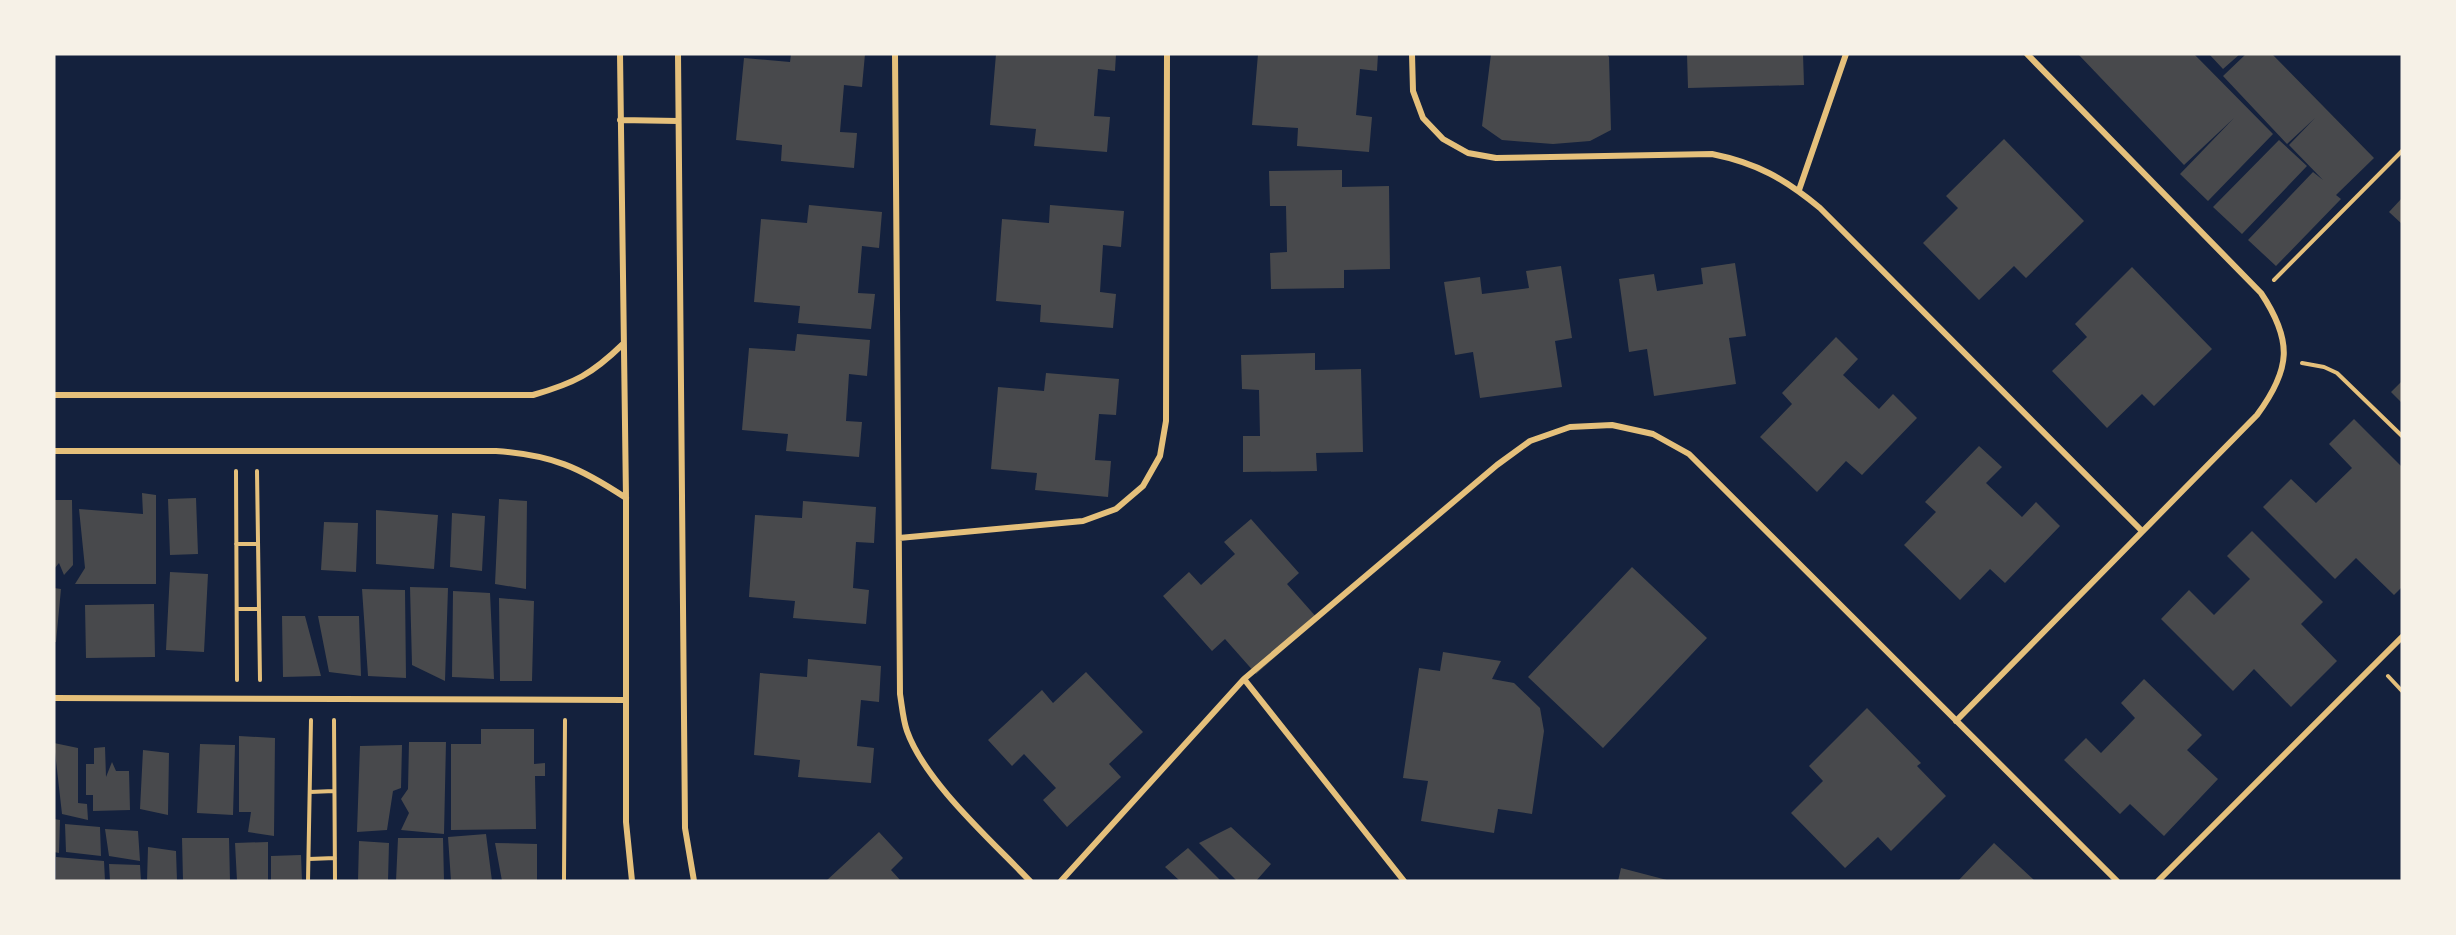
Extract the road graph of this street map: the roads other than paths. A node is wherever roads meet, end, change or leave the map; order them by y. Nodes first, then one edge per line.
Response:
1 (620, 54) edge
2 (678, 54) edge
3 (895, 54) edge
4 (1167, 54) edge
5 (1412, 54) edge
6 (1846, 54) edge
7 (2027, 54) edge
8 (620, 120) junction
9 (678, 120) junction
10 (1799, 190) junction
11 (623, 344) junction
12 (54, 395) edge
13 (54, 451) edge
14 (626, 498) junction
15 (2142, 531) junction
16 (899, 538) junction
17 (2402, 637) edge
18 (1244, 679) junction
19 (54, 698) edge
20 (624, 700) junction
21 (1956, 720) junction
22 (632, 881) edge
23 (694, 881) edge
24 (1030, 881) edge
25 (1061, 881) edge
26 (1404, 881) edge
27 (2117, 881) edge
28 (2158, 881) edge

1 - 8 street
2 - 9 street
3 - 16 street
4 - 16 street
5 - 10 street
6 - 10 street
7 - 15 street
8 - 9 street
8 - 11 street
9 - 23 street
10 - 15 street
11 - 12 street
11 - 14 street
13 - 14 street
14 - 20 street
15 - 21 street
16 - 24 street
17 - 28 street
18 - 21 street
18 - 25 street
18 - 26 street
19 - 20 street
20 - 22 street
21 - 27 street

